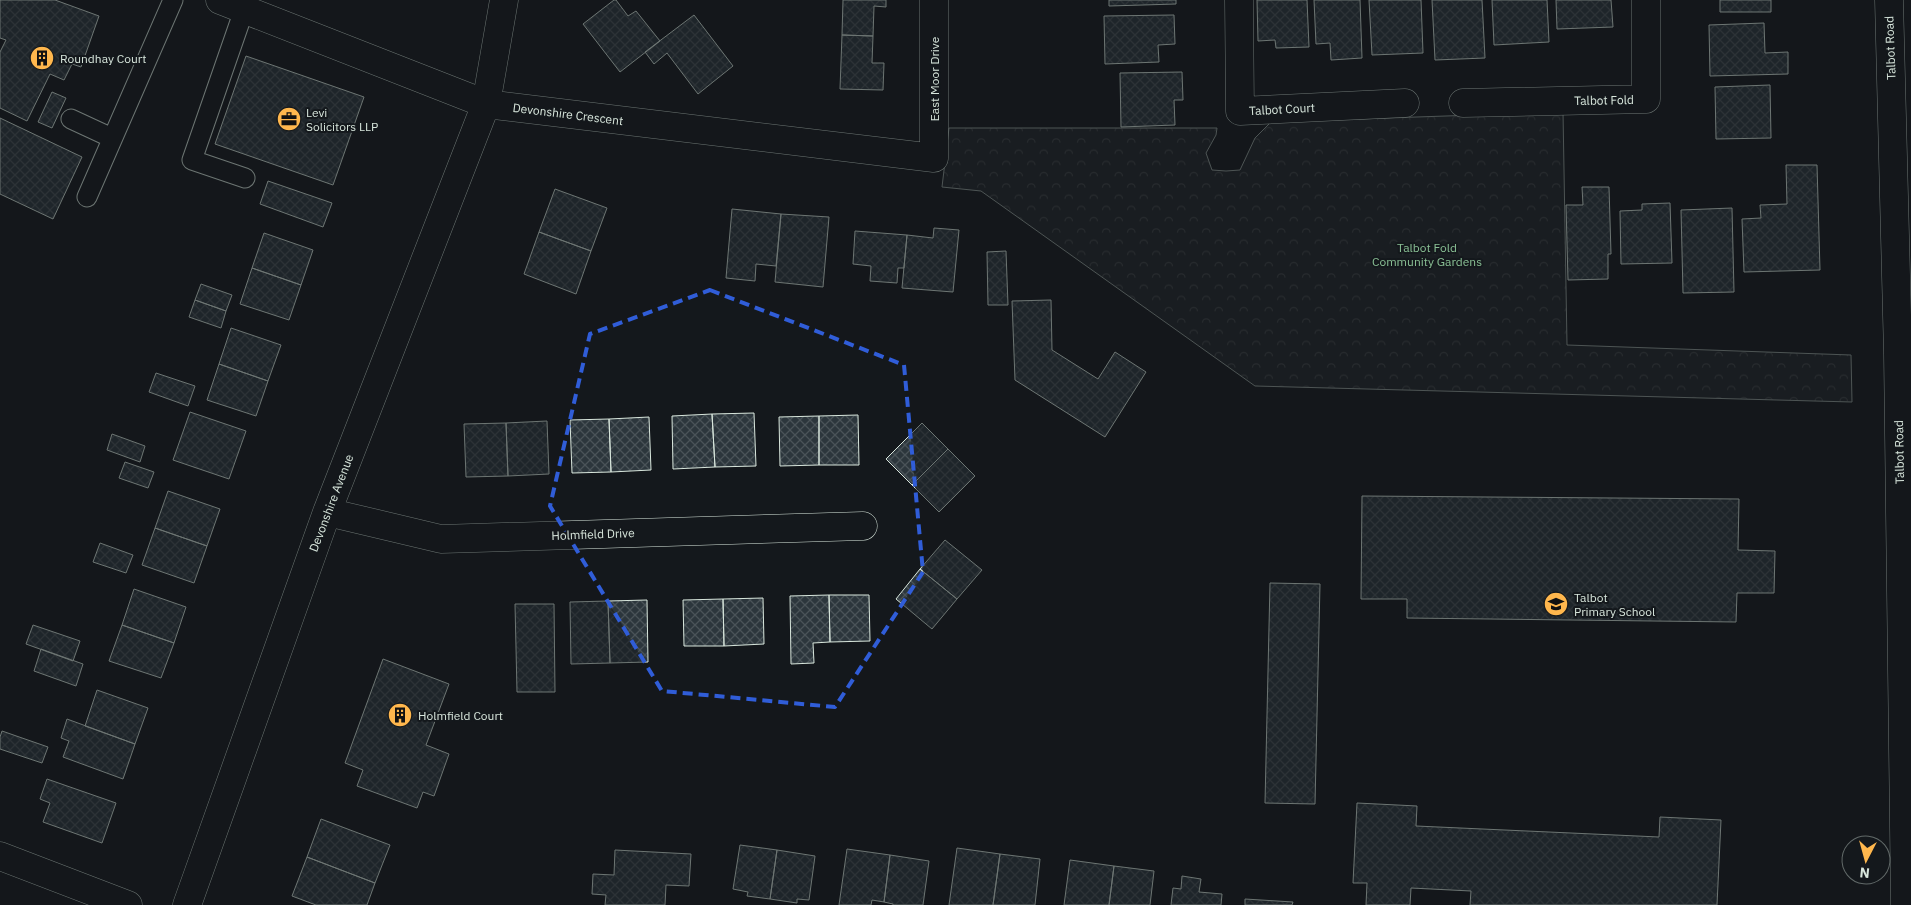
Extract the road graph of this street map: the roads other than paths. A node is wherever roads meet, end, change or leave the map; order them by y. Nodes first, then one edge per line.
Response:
1 (173, 0) edge
2 (504, 0) edge
3 (934, 0) edge
4 (1239, 0) edge
5 (1646, 0) edge
6 (1889, 0) edge
7 (232, 5) edge
8 (1463, 103) dead end
9 (486, 104) junction
10 (1405, 104) dead end
11 (71, 119) dead end
12 (112, 138) junction
13 (934, 158) joint
14 (245, 178) dead end
15 (87, 197) dead end
16 (1905, 354) edge
17 (327, 512) junction
18 (863, 526) dead end
19 (0, 856) edge
20 (128, 905) edge
21 (187, 905) edge
22 (1905, 905) edge

1 - 12 lane
2 - 9 street, Devonshire Avenue
3 - 13 street, East Moor Drive
4 - 10 street, Talbot Court
5 - 8 street, Talbot Fold
6 - 16 street, Talbot Road
7 - 9 street, Devonshire Crescent
7 - 14 lane
9 - 13 street, Devonshire Crescent
9 - 17 street, Devonshire Avenue
11 - 12 lane
12 - 15 lane
16 - 22 street, Talbot Road
17 - 18 street, Holmfield Drive
17 - 21 street, Devonshire Avenue
19 - 20 street

